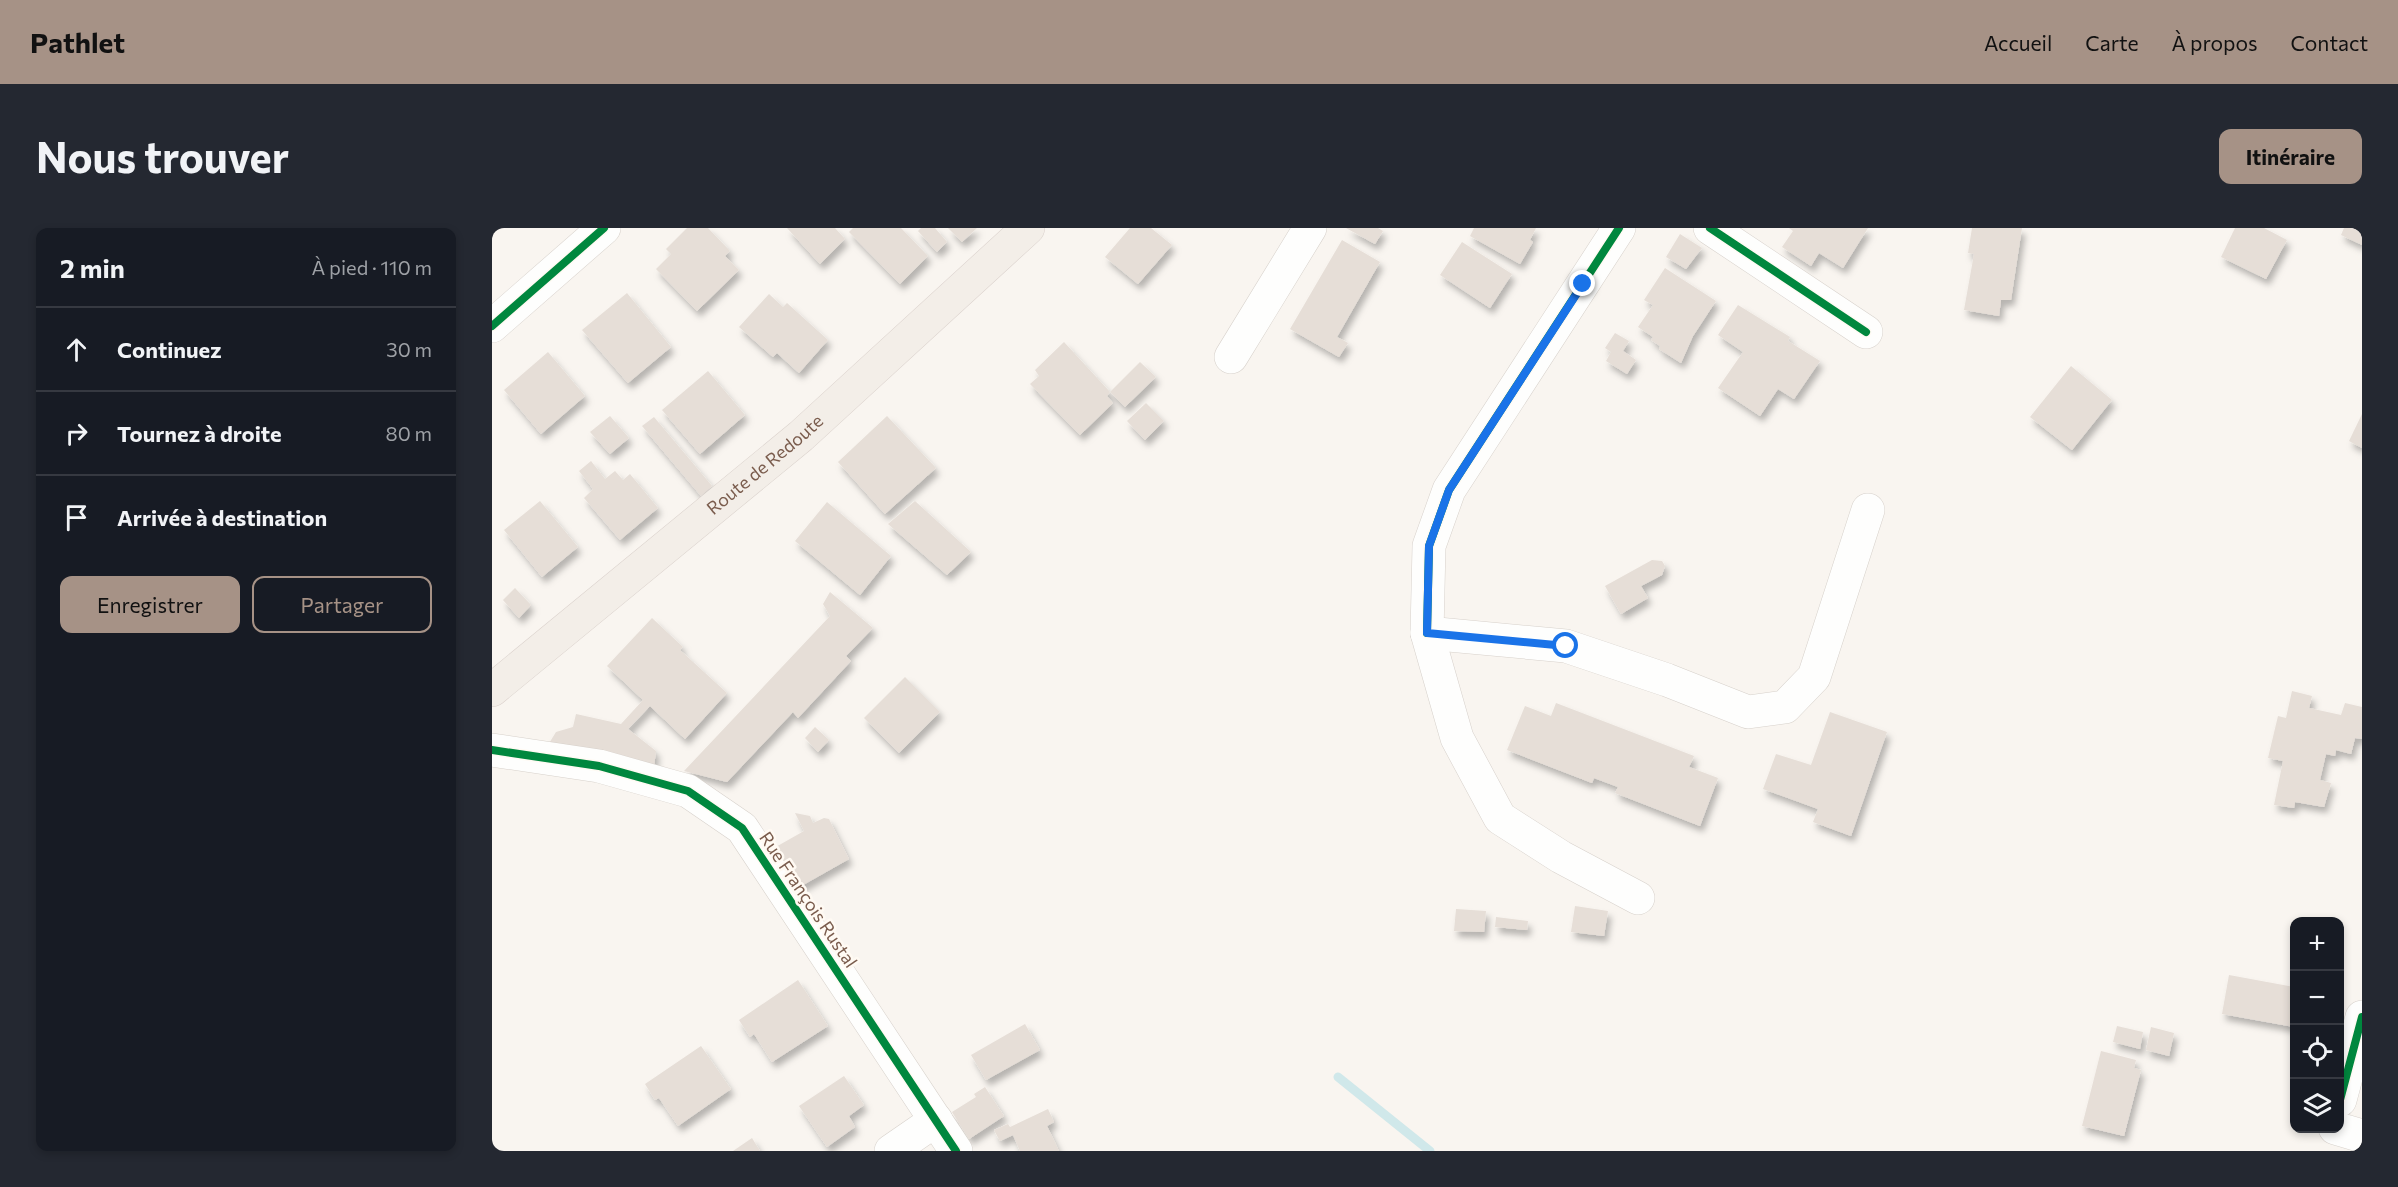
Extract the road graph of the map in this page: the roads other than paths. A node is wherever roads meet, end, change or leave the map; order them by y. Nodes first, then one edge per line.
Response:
1 (604, 228) edge
2 (1028, 228) edge
3 (1310, 228) edge
4 (1619, 228) edge
5 (1710, 228) edge
6 (492, 326) edge
7 (1866, 332) dead end
8 (1231, 357) dead end
9 (1868, 510) dead end
10 (1427, 633) junction
11 (492, 690) edge
12 (492, 750) edge
13 (1638, 898) dead end
14 (2362, 1017) edge
15 (2344, 1085) edge
16 (936, 1120) junction
17 (2344, 1131) edge
18 (2332, 1133) edge
19 (2362, 1136) edge
20 (891, 1151) edge
21 (956, 1151) edge
22 (2325, 1151) edge

1 - 6 street
2 - 11 main road, Route de Redoute
3 - 8 street
4 - 10 street
5 - 7 street
9 - 10 street
10 - 13 street
12 - 16 street, Rue François Rustal
14 - 15 street
16 - 20 street
16 - 21 street, Rue François Rustal
17 - 19 street
18 - 22 street

